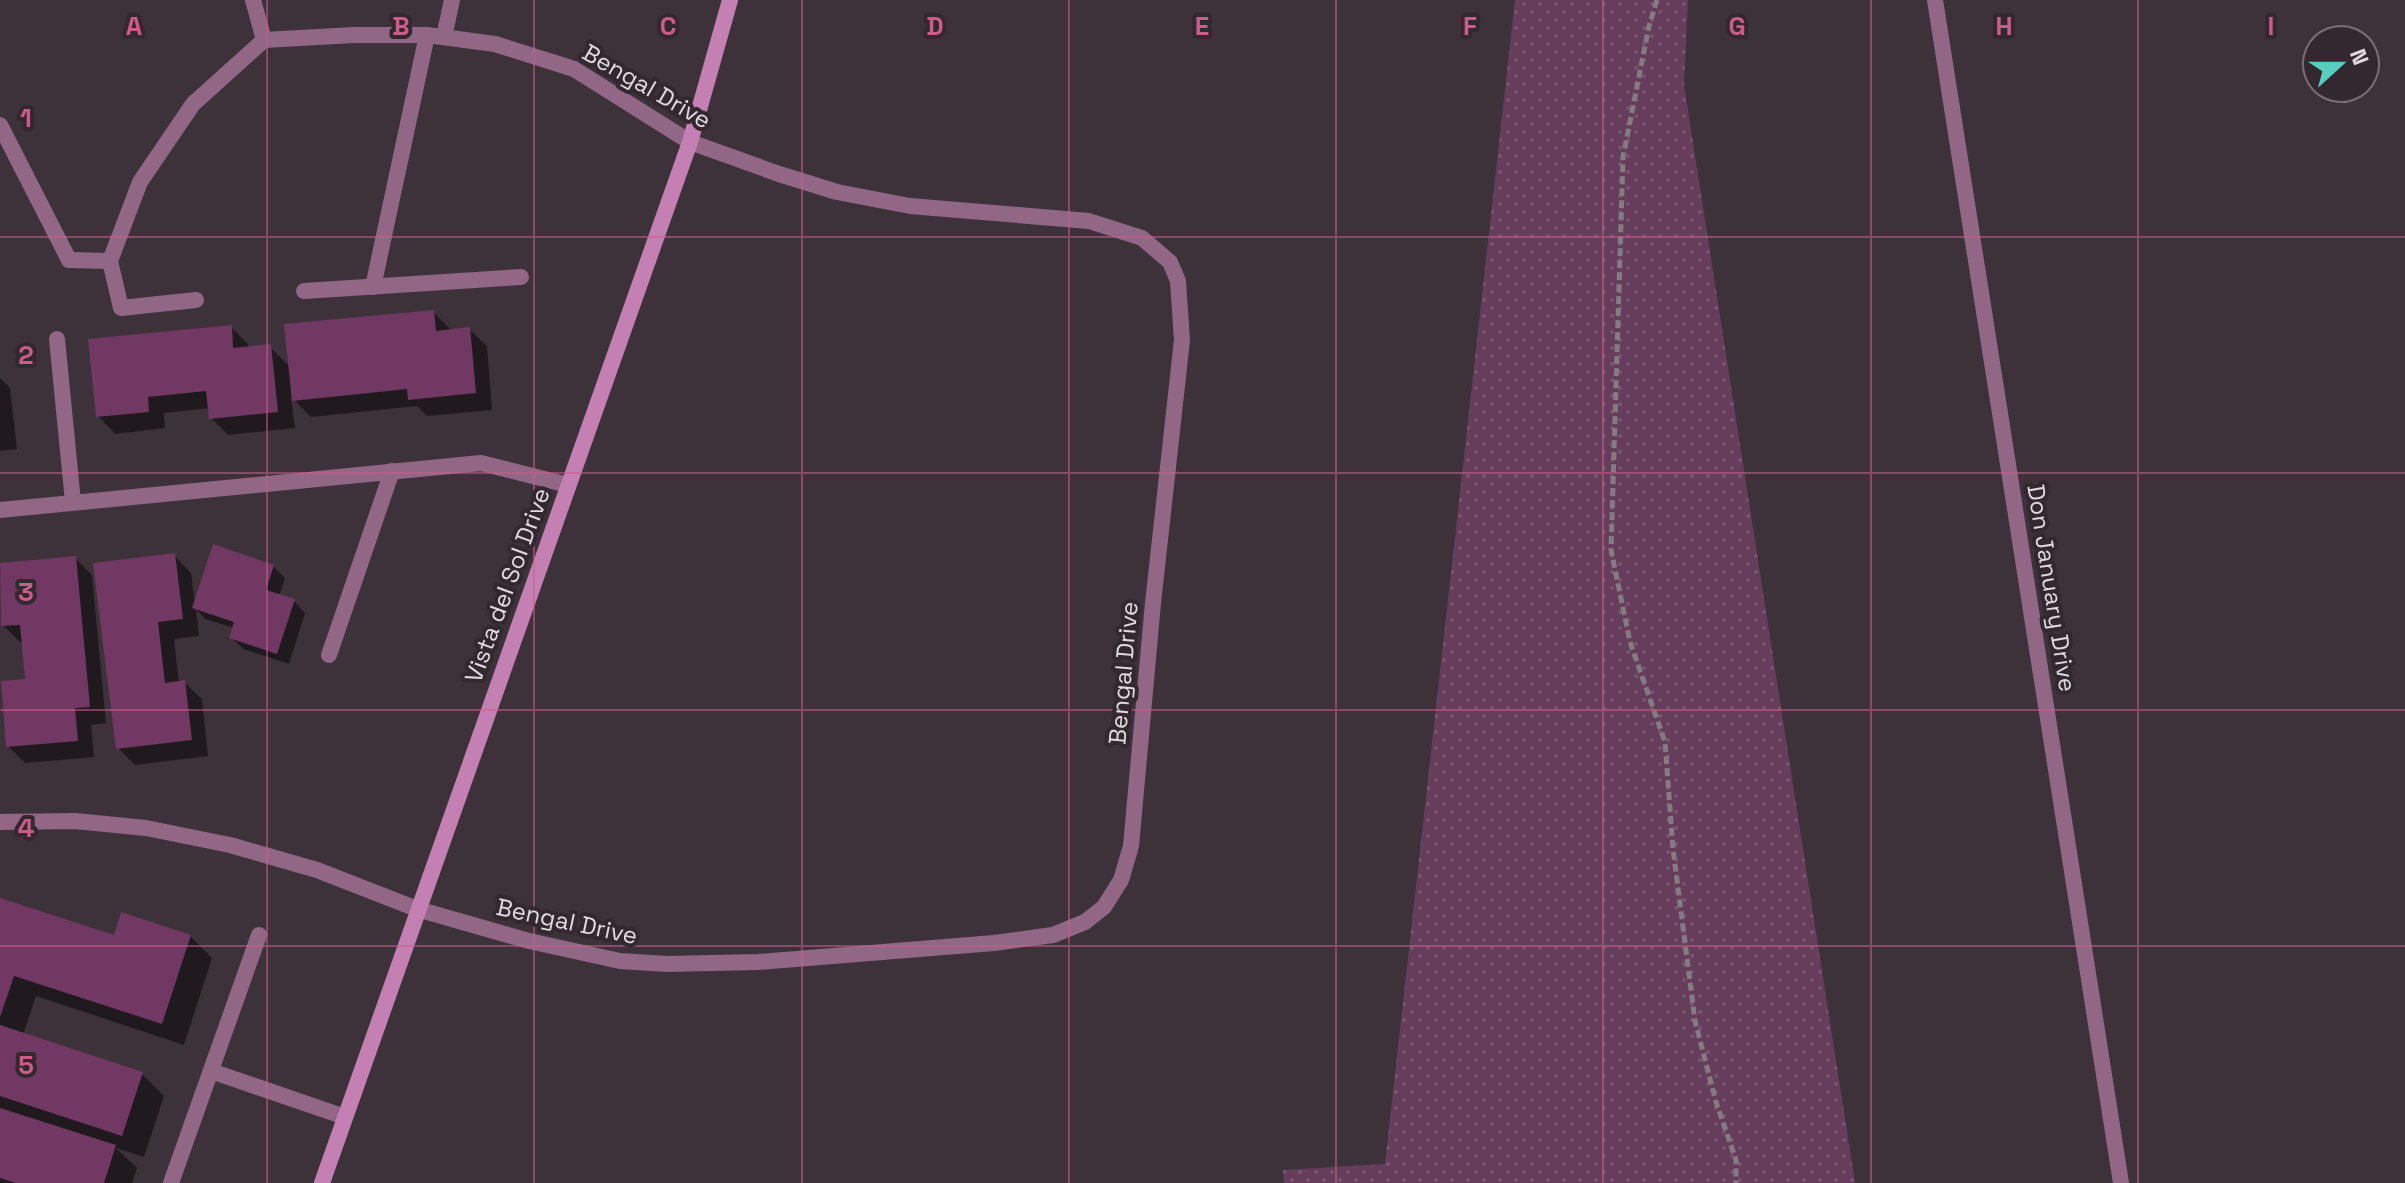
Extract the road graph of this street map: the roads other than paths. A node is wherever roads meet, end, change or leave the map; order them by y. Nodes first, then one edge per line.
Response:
1 (253, 0) edge
2 (452, 0) edge
3 (730, 0) edge
4 (1935, 0) edge
5 (436, 36) junction
6 (264, 40) junction
7 (0, 125) edge
8 (690, 142) junction
9 (110, 261) junction
10 (521, 277) dead end
11 (373, 287) junction
12 (304, 291) dead end
13 (196, 300) dead end
14 (57, 339) dead end
15 (392, 471) junction
16 (568, 485) junction
17 (73, 502) junction
18 (0, 510) edge
19 (329, 655) dead end
20 (0, 822) edge
21 (417, 909) junction
22 (259, 935) dead end
23 (211, 1071) junction
24 (345, 1117) junction
25 (171, 1183) edge
26 (322, 1183) edge
27 (2121, 1183) edge

1 - 6 street
2 - 5 street
3 - 8 main road, Vista del Sol Drive
4 - 27 street, Don January Drive
5 - 6 street, Bengal Drive
5 - 8 street, Bengal Drive
5 - 11 street
6 - 9 street
7 - 9 street
8 - 16 main road, Vista del Sol Drive
8 - 21 street, Bengal Drive
9 - 13 street
10 - 11 street
11 - 12 street
14 - 17 street
15 - 16 street
15 - 17 street
15 - 19 street
16 - 21 main road, Vista del Sol Drive
17 - 18 street
20 - 21 street, Bengal Drive
21 - 24 main road, Vista del Sol Drive
22 - 23 street
23 - 24 street
23 - 25 street
24 - 26 main road, Vista del Sol Drive

